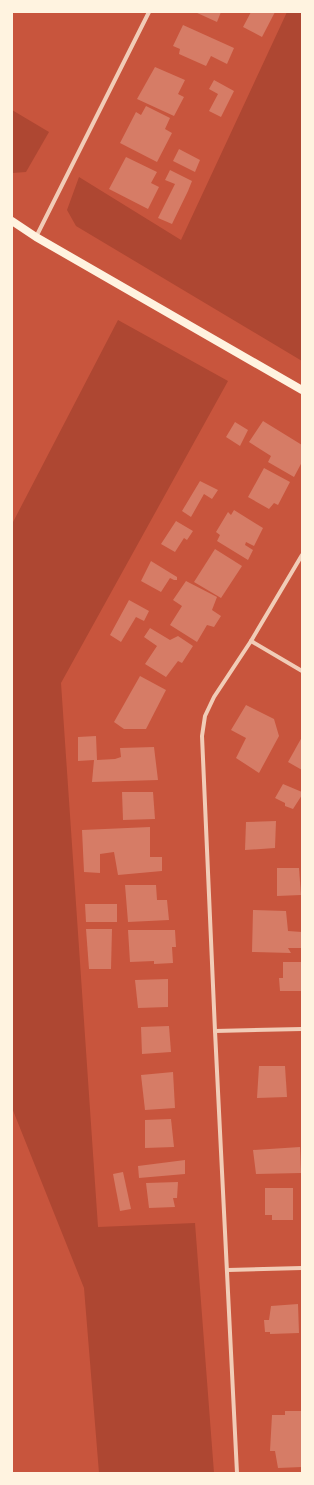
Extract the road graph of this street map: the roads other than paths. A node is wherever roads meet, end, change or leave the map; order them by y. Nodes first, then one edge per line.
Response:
1 (150, 12) edge
2 (12, 221) edge
3 (36, 236) junction
4 (302, 390) edge
5 (302, 555) edge
6 (251, 641) junction
7 (302, 671) edge
8 (302, 1029) edge
9 (215, 1031) junction
10 (302, 1268) edge
11 (228, 1270) junction
12 (237, 1473) edge

1 - 3 street
2 - 3 main road
3 - 4 main road
5 - 6 street
6 - 7 street
6 - 9 street
8 - 9 street
9 - 11 street
10 - 11 street
11 - 12 street

